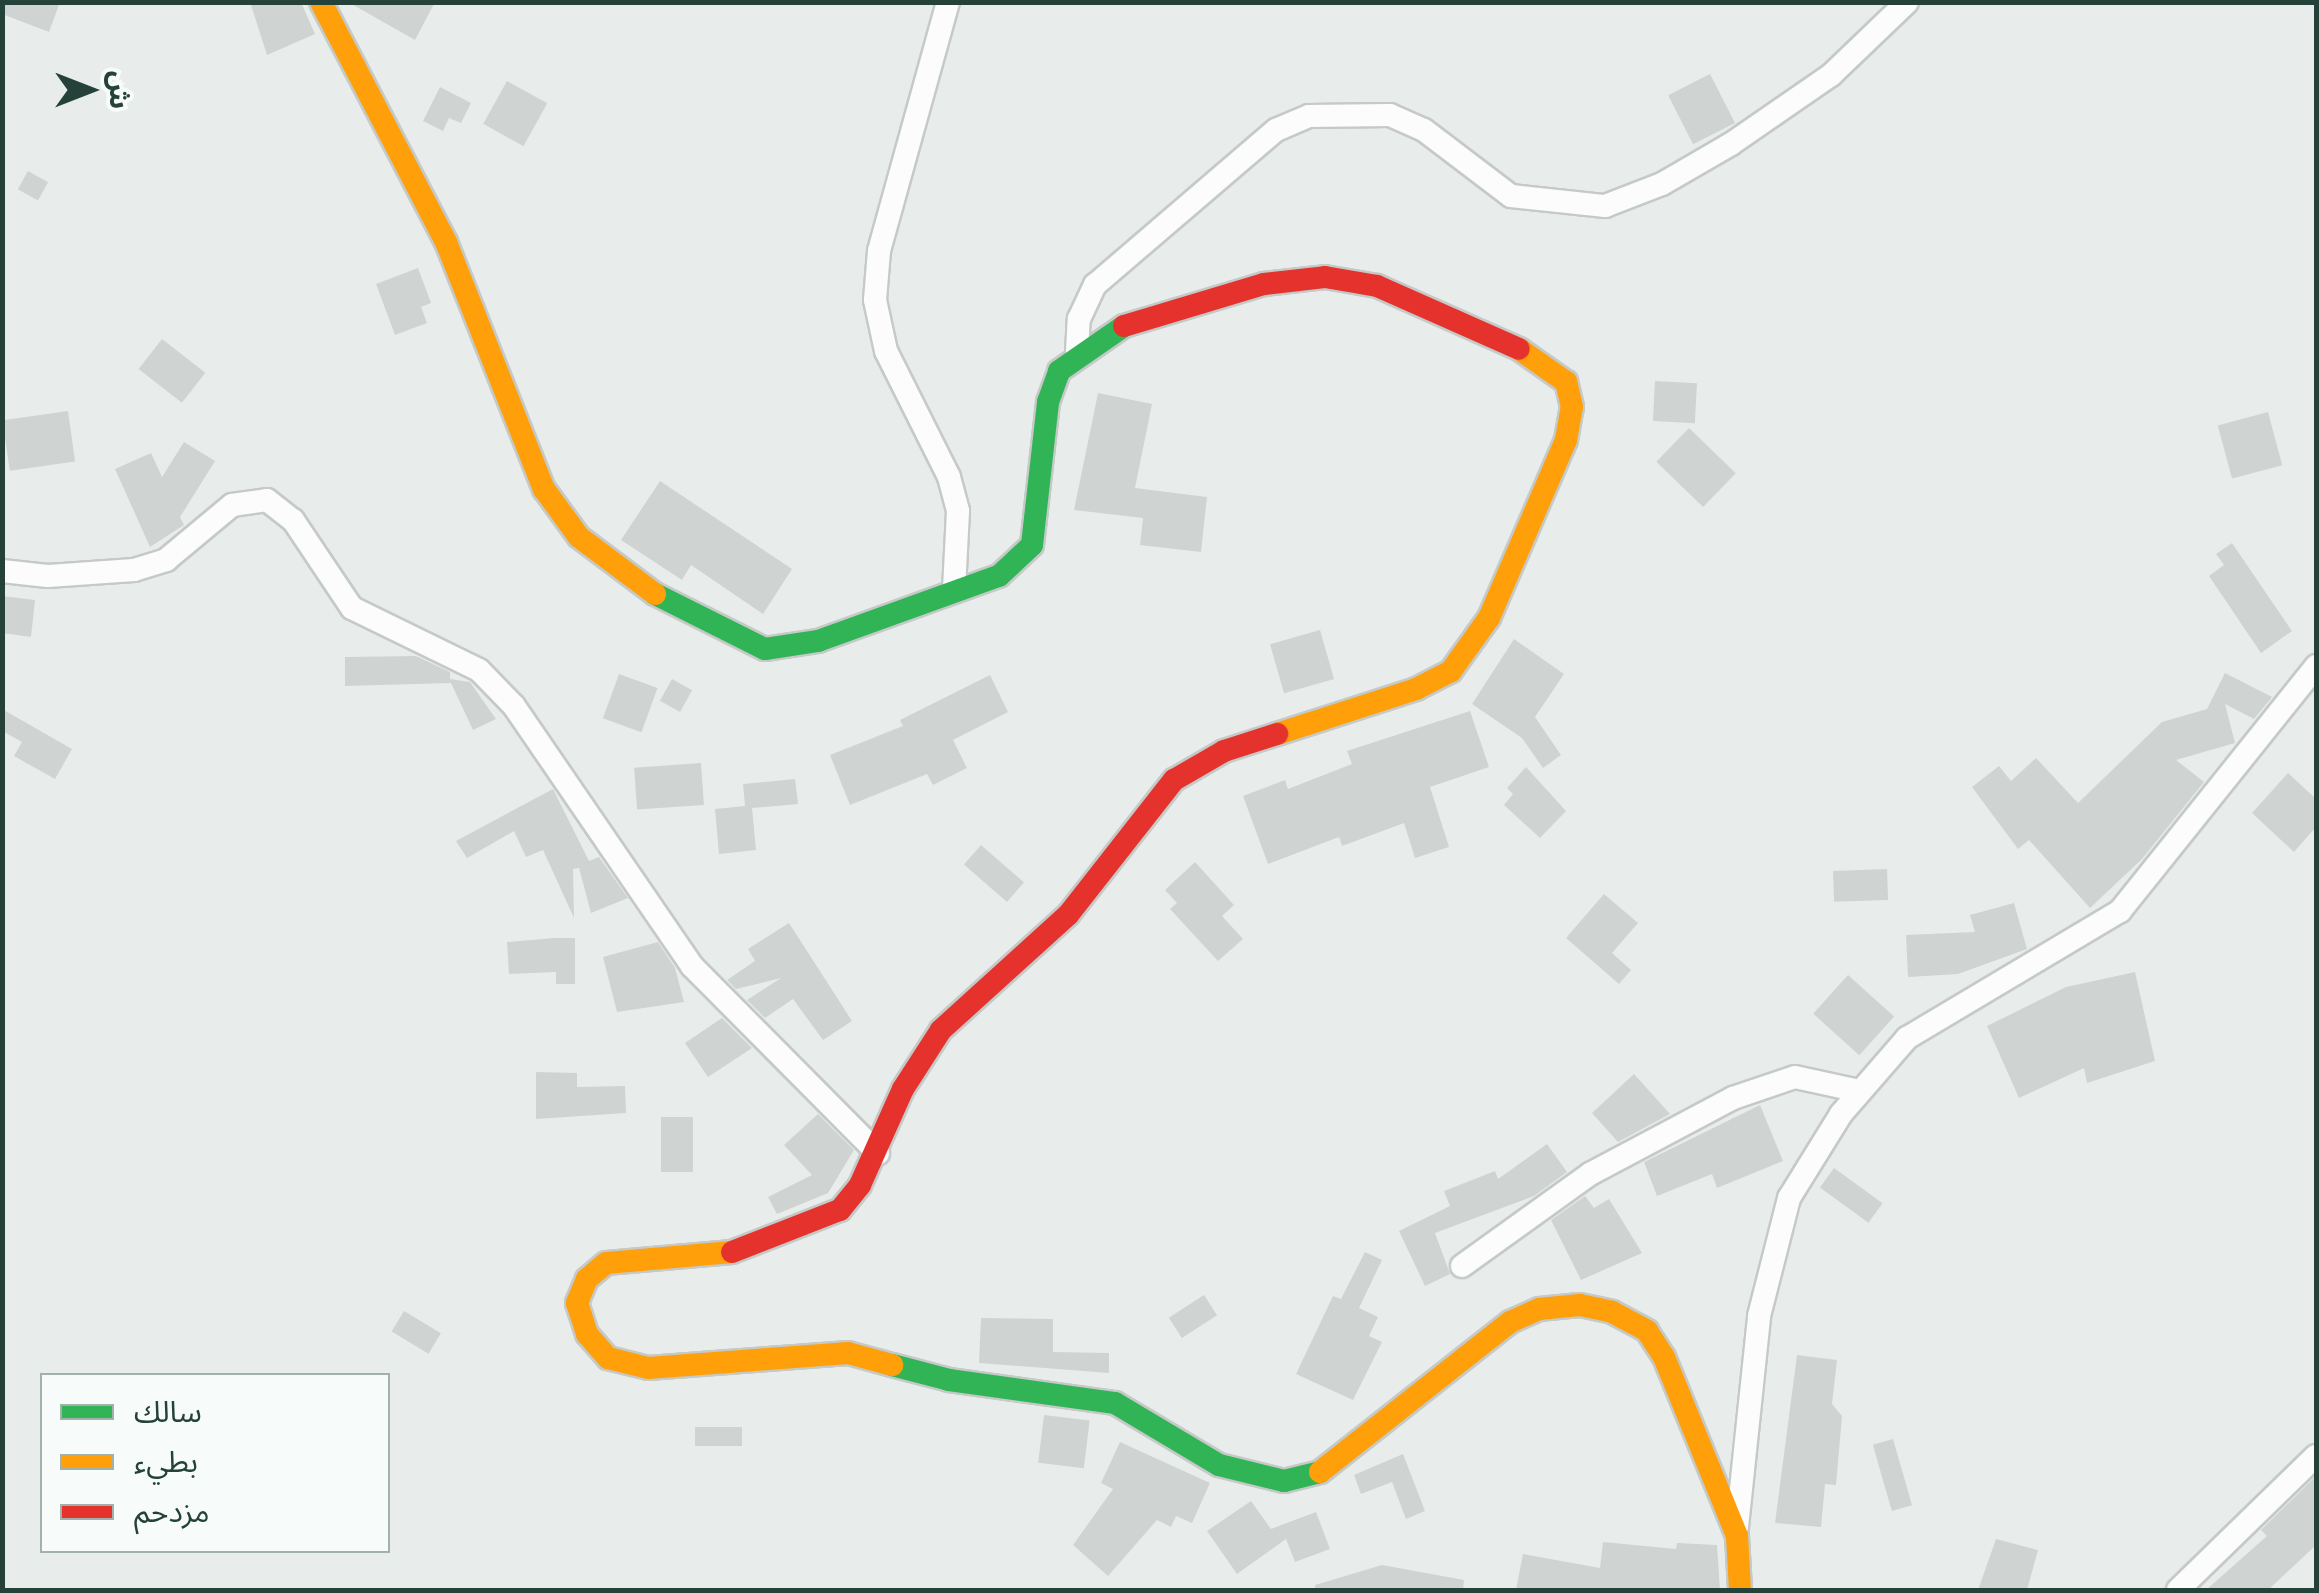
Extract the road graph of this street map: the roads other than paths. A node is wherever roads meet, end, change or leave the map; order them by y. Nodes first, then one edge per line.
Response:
1 (321, 2) edge
2 (948, 2) edge
3 (1907, 2) edge
4 (1077, 352) junction
5 (2, 570) edge
6 (954, 590) junction
7 (2316, 666) edge
8 (1860, 1091) junction
9 (878, 1152) junction
10 (1462, 1266) dead end
11 (2316, 1456) edge
12 (1737, 1536) junction
13 (1740, 1590) edge
14 (2178, 1590) edge

1 - 6 main road
2 - 6 street
3 - 4 street
4 - 6 main road
4 - 9 main road
5 - 9 street
7 - 8 street
8 - 10 street
8 - 12 street
9 - 12 main road
11 - 14 street
12 - 13 main road

